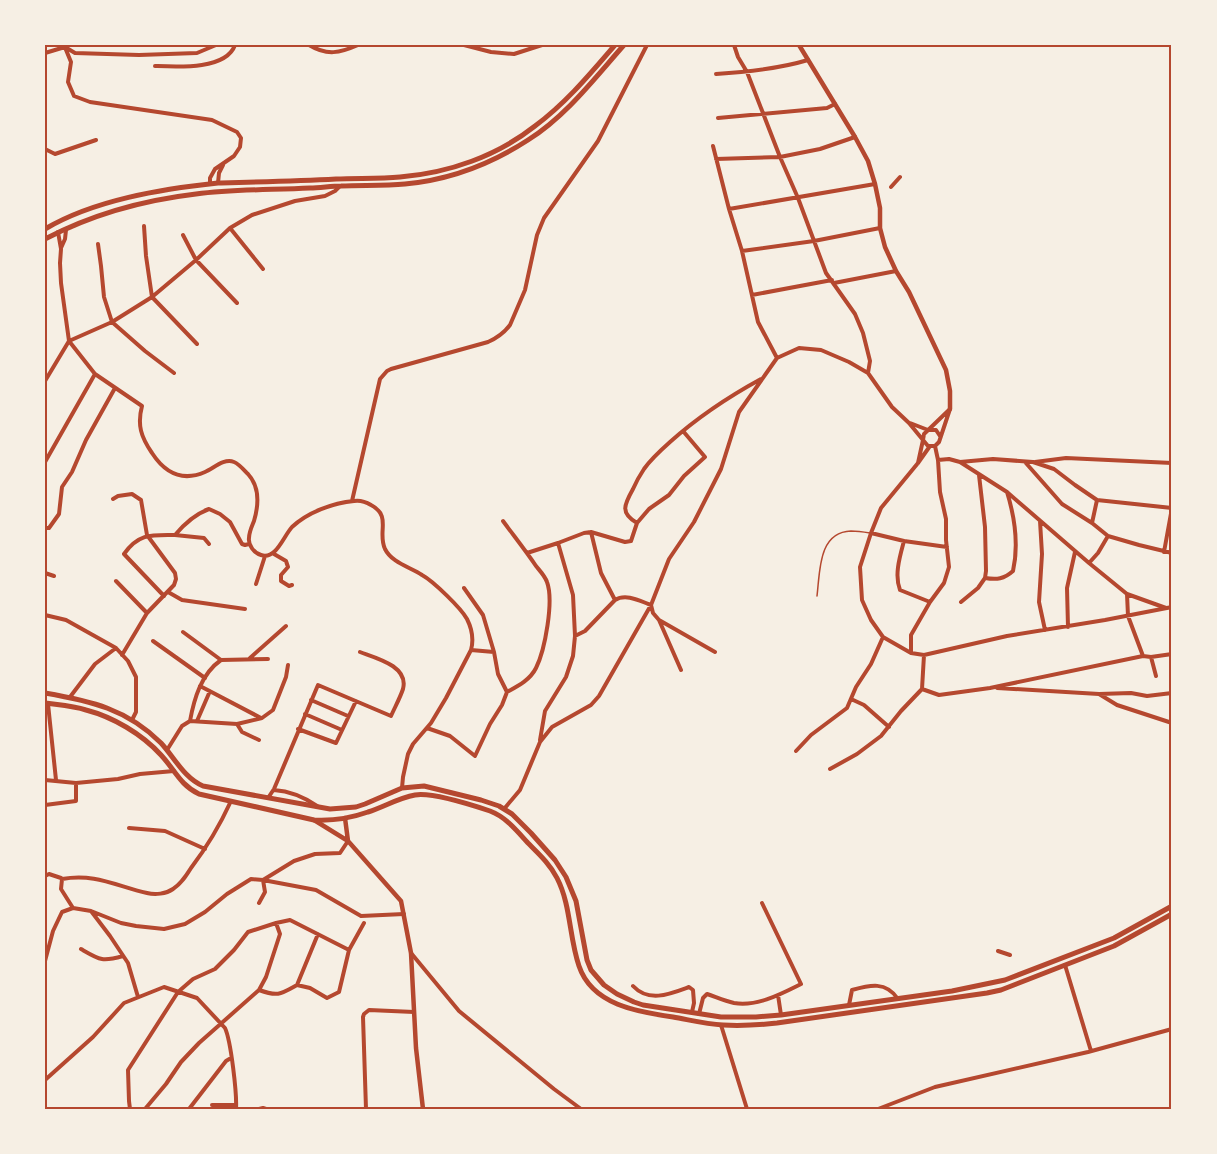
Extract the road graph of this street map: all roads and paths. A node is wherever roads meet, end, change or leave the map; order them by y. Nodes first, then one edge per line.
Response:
1 (216, 45) edge
2 (235, 45) edge
3 (309, 45) edge
4 (358, 45) edge
5 (464, 45) edge
6 (542, 45) edge
7 (615, 45) edge
8 (624, 45) edge
9 (647, 45) edge
10 (734, 45) edge
11 (799, 45) edge
12 (65, 46) edge
13 (46, 52) edge
14 (808, 60) junction
15 (155, 66) dead end
16 (747, 72) junction
17 (716, 74) dead end
18 (835, 105) junction
19 (762, 114) junction
20 (718, 118) dead end
21 (855, 137) junction
22 (96, 140) dead end
23 (713, 146) dead end
24 (45, 149) edge
25 (780, 157) junction
26 (716, 159) junction
27 (224, 165) junction
28 (900, 177) dead end
29 (218, 183) junction
30 (210, 184) junction
31 (875, 184) junction
32 (340, 186) junction
33 (891, 187) dead end
34 (211, 192) junction
35 (219, 192) junction
36 (798, 198) junction
37 (729, 209) junction
38 (62, 220) junction
39 (54, 225) junction
40 (144, 226) dead end
41 (230, 228) junction
42 (880, 228) junction
43 (45, 229) edge
44 (65, 229) junction
45 (58, 232) junction
46 (183, 234) dead end
47 (45, 239) edge
48 (814, 241) junction
49 (98, 244) dead end
50 (61, 249) junction
51 (742, 251) junction
52 (196, 260) junction
53 (263, 269) dead end
54 (896, 271) junction
55 (833, 282) junction
56 (752, 295) junction
57 (152, 297) junction
58 (237, 303) dead end
59 (112, 322) junction
60 (69, 341) junction
61 (197, 344) dead end
62 (777, 358) junction
63 (47, 372) edge
64 (174, 373) dead end
65 (868, 373) junction
66 (95, 374) junction
67 (762, 379) junction
68 (45, 381) edge
69 (116, 388) junction
70 (950, 409) junction
71 (909, 423) junction
72 (928, 430) junction
73 (682, 431) junction
74 (940, 437) junction
75 (923, 440) junction
76 (933, 446) junction
77 (938, 460) junction
78 (45, 462) edge
79 (960, 462) junction
80 (1025, 462) junction
81 (1033, 462) junction
82 (918, 463) junction
83 (1172, 463) edge
84 (979, 474) junction
85 (1007, 492) junction
86 (114, 499) dead end
87 (1097, 500) junction
88 (352, 501) junction
89 (1172, 508) edge
90 (1040, 520) junction
91 (503, 522) dead end
92 (637, 523) junction
93 (1092, 523) junction
94 (45, 528) edge
95 (591, 532) junction
96 (871, 533) junction
97 (147, 535) junction
98 (175, 535) junction
99 (1108, 536) junction
100 (904, 541) junction
101 (558, 543) junction
102 (209, 544) dead end
103 (249, 544) junction
104 (947, 547) junction
105 (1075, 551) junction
106 (527, 552) junction
107 (1164, 552) junction
108 (1172, 553) edge
109 (273, 554) junction
110 (265, 556) junction
111 (1089, 563) junction
112 (45, 573) edge
113 (54, 576) dead end
114 (985, 578) junction
115 (116, 581) dead end
116 (256, 584) dead end
117 (292, 585) dead end
118 (464, 588) dead end
119 (166, 594) junction
120 (1127, 594) junction
121 (817, 596) dead end
122 (615, 600) junction
123 (930, 602) junction
124 (961, 602) dead end
125 (651, 605) junction
126 (1169, 608) edge
127 (245, 609) dead end
128 (147, 613) junction
129 (45, 615) edge
130 (1128, 616) junction
131 (659, 620) junction
132 (286, 626) dead end
133 (1068, 627) junction
134 (1045, 630) junction
135 (183, 632) dead end
136 (575, 636) junction
137 (883, 637) junction
138 (153, 641) dead end
139 (116, 648) junction
140 (471, 650) junction
141 (360, 652) dead end
142 (494, 652) junction
143 (715, 652) dead end
144 (911, 653) junction
145 (1172, 654) edge
146 (122, 655) junction
147 (924, 655) junction
148 (1143, 656) junction
149 (1151, 657) junction
150 (249, 658) junction
151 (268, 658) dead end
152 (221, 660) junction
153 (288, 665) dead end
154 (681, 670) dead end
155 (1156, 676) dead end
156 (205, 678) junction
157 (200, 686) junction
158 (922, 688) junction
159 (990, 688) junction
160 (210, 691) junction
161 (507, 692) junction
162 (45, 693) edge
163 (1172, 693) edge
164 (1098, 694) junction
165 (69, 698) junction
166 (850, 699) junction
167 (311, 700) junction
168 (356, 701) junction
169 (47, 703) edge
170 (68, 706) junction
171 (305, 714) junction
172 (348, 716) junction
173 (262, 718) junction
174 (132, 720) junction
175 (190, 721) junction
176 (197, 722) junction
177 (1172, 723) edge
178 (237, 724) junction
179 (889, 727) junction
180 (128, 728) junction
181 (427, 728) junction
182 (298, 729) junction
183 (342, 730) junction
184 (52, 739) junction
185 (45, 740) edge
186 (259, 740) dead end
187 (540, 742) junction
188 (167, 750) junction
189 (796, 751) dead end
190 (162, 755) junction
191 (830, 769) dead end
192 (174, 771) junction
193 (45, 780) edge
194 (56, 780) junction
195 (76, 783) junction
196 (402, 789) junction
197 (273, 790) junction
198 (405, 797) junction
199 (268, 798) junction
200 (231, 800) junction
201 (45, 805) edge
202 (317, 806) junction
203 (266, 808) junction
204 (330, 809) junction
205 (504, 809) junction
206 (499, 815) junction
207 (345, 818) junction
208 (314, 820) junction
209 (129, 828) dead end
210 (348, 841) junction
211 (205, 849) junction
212 (45, 876) edge
213 (62, 879) junction
214 (263, 880) junction
215 (259, 903) dead end
216 (762, 903) dead end
217 (1172, 906) edge
218 (73, 908) junction
219 (91, 911) junction
220 (404, 914) junction
221 (1172, 914) edge
222 (276, 923) junction
223 (364, 923) dead end
224 (318, 934) junction
225 (81, 949) dead end
226 (349, 950) junction
227 (998, 951) dead end
228 (411, 953) junction
229 (1010, 955) dead end
230 (123, 956) junction
231 (45, 961) edge
232 (1065, 965) junction
233 (297, 984) junction
234 (633, 986) dead end
235 (259, 990) junction
236 (178, 992) junction
237 (778, 995) junction
238 (138, 997) junction
239 (898, 999) junction
240 (849, 1005) junction
241 (414, 1012) junction
242 (692, 1012) junction
243 (699, 1014) junction
244 (781, 1015) junction
245 (222, 1024) junction
246 (721, 1025) junction
247 (1172, 1029) edge
248 (1091, 1051) junction
249 (231, 1058) junction
250 (45, 1080) edge
251 (212, 1105) dead end
252 (236, 1107) edge
253 (130, 1109) edge
254 (145, 1109) edge
255 (189, 1109) edge
256 (260, 1109) edge
257 (266, 1109) edge
258 (366, 1109) edge
259 (423, 1109) edge
260 (581, 1109) edge
261 (747, 1109) edge
262 (878, 1109) edge

1 - 12 street
2 - 15 street
3 - 4 street
5 - 6 street
7 - 29 main road
8 - 32 main road
9 - 88 street
10 - 16 street
11 - 14 street
12 - 13 street
12 - 27 street
14 - 16 street
14 - 18 street
16 - 17 street
16 - 19 street
18 - 19 street
18 - 21 street
19 - 20 street
19 - 25 street
21 - 25 street
21 - 31 street
22 - 24 street
23 - 26 street
25 - 26 street
25 - 36 street
26 - 37 street
27 - 29 street
27 - 30 street
28 - 33 street
29 - 30 main road
29 - 35 main road
30 - 34 main road
30 - 38 main road
31 - 36 street
31 - 42 street
32 - 35 main road
32 - 41 street
34 - 35 main road
34 - 44 main road
36 - 37 street
36 - 48 street
37 - 51 street
38 - 39 main road
38 - 44 main road
39 - 43 main road
39 - 45 main road
40 - 57 street
41 - 52 street
41 - 53 street
42 - 48 street
42 - 54 street
44 - 45 main road
44 - 50 street
45 - 47 main road
45 - 50 street
46 - 52 street
48 - 51 street
48 - 55 street
49 - 59 street
50 - 60 street
51 - 56 street
52 - 57 street
52 - 58 street
54 - 55 street
54 - 70 street
55 - 56 street
55 - 65 street
56 - 62 street
57 - 59 street
57 - 61 street
59 - 60 street
59 - 64 street
60 - 63 street
60 - 66 street
62 - 65 street
62 - 67 street
63 - 68 street
65 - 71 street
66 - 69 street
66 - 78 street
67 - 73 street
67 - 125 street
69 - 94 street
69 - 103 street
70 - 72 street
70 - 74 street
71 - 72 street
71 - 75 street
72 - 74 street
72 - 75 street
73 - 92 street
73 - 92 street
74 - 76 street
75 - 76 street
75 - 82 street
76 - 77 street
76 - 82 street
77 - 79 street
77 - 104 street
79 - 80 street
79 - 84 street
80 - 81 street
80 - 93 street
81 - 83 street
81 - 87 street
82 - 96 street
84 - 85 street
84 - 114 street
85 - 90 street
85 - 114 street
86 - 97 street
87 - 89 street
87 - 93 street
88 - 109 street
88 - 140 street
89 - 107 street
90 - 105 street
90 - 134 street
91 - 106 street
92 - 95 street
93 - 99 street
95 - 101 street
95 - 122 street
96 - 100 street
96 - 121 lane
96 - 137 street
97 - 98 street
97 - 119 street
97 - 119 street
98 - 102 street
98 - 103 street
99 - 107 street
99 - 111 street
100 - 104 street
100 - 123 street
101 - 106 street
101 - 136 street
103 - 110 street
104 - 123 street
105 - 111 street
105 - 133 street
106 - 161 street
107 - 108 street
109 - 110 street
109 - 117 street
110 - 116 street
111 - 120 street
112 - 113 street
114 - 124 street
115 - 128 street
118 - 142 street
119 - 127 street
119 - 128 street
120 - 126 street
120 - 130 street
122 - 125 street
122 - 136 street
123 - 144 street
125 - 131 street
125 - 187 street
126 - 130 street
128 - 146 street
129 - 139 street
130 - 133 street
130 - 148 street
131 - 143 street
131 - 154 street
132 - 150 street
133 - 134 street
134 - 147 street
135 - 152 street
136 - 187 street
137 - 144 street
137 - 166 street
138 - 156 street
139 - 146 street
139 - 165 street
140 - 142 street
140 - 181 street
141 - 168 street
142 - 161 street
144 - 147 street
145 - 149 street
146 - 174 street
147 - 158 street
148 - 149 street
148 - 159 street
149 - 155 street
150 - 151 street
150 - 152 street
152 - 156 street
153 - 173 street
156 - 157 street
157 - 160 street
157 - 175 street
158 - 159 street
158 - 179 street
159 - 164 street
160 - 173 street
160 - 176 street
161 - 181 street
162 - 165 main road
163 - 164 street
164 - 177 street
165 - 170 main road
165 - 174 main road
166 - 179 street
166 - 189 street
167 - 168 street
167 - 171 street
167 - 172 street
168 - 172 street
169 - 170 main road
169 - 184 street
170 - 180 main road
171 - 182 street
171 - 183 street
172 - 183 street
173 - 178 street
174 - 180 main road
174 - 188 main road
175 - 176 street
175 - 188 street
176 - 178 street
178 - 186 street
179 - 191 street
180 - 190 main road
181 - 196 street
182 - 183 street
182 - 197 street
184 - 185 street
184 - 194 street
187 - 205 street
188 - 190 main road
188 - 199 main road
190 - 192 main road
192 - 195 street
192 - 200 main road
193 - 194 street
194 - 195 street
195 - 201 street
196 - 198 main road
196 - 204 main road
196 - 205 main road
197 - 199 street
197 - 202 street
198 - 206 main road
198 - 207 main road
199 - 202 main road
199 - 203 main road
200 - 203 main road
200 - 211 street
202 - 204 main road
202 - 208 main road
203 - 208 main road
204 - 207 main road
205 - 206 main road
205 - 242 main road
206 - 246 main road
207 - 208 main road
207 - 210 street
208 - 210 street
209 - 211 street
210 - 214 street
210 - 220 street
211 - 213 street
212 - 213 street
213 - 218 street
214 - 215 street
214 - 219 street
214 - 220 street
216 - 237 street
217 - 239 main road
218 - 219 street
218 - 231 street
219 - 230 street
220 - 228 street
221 - 232 main road
222 - 224 street
222 - 235 street
222 - 236 street
223 - 226 street
224 - 226 street
224 - 233 street
225 - 230 street
226 - 233 street
227 - 229 street
228 - 241 street
228 - 260 street
230 - 238 street
232 - 246 main road
232 - 248 street
233 - 235 street
234 - 242 street
235 - 245 street
236 - 238 street
236 - 245 street
236 - 253 street
237 - 243 street
237 - 244 street
238 - 250 street
239 - 240 main road
239 - 240 street
240 - 244 main road
241 - 258 street
241 - 259 street
242 - 243 main road
243 - 244 main road
245 - 249 street
245 - 254 street
246 - 261 street
247 - 248 street
248 - 262 street
249 - 252 street
249 - 255 street
251 - 252 street
256 - 257 street

